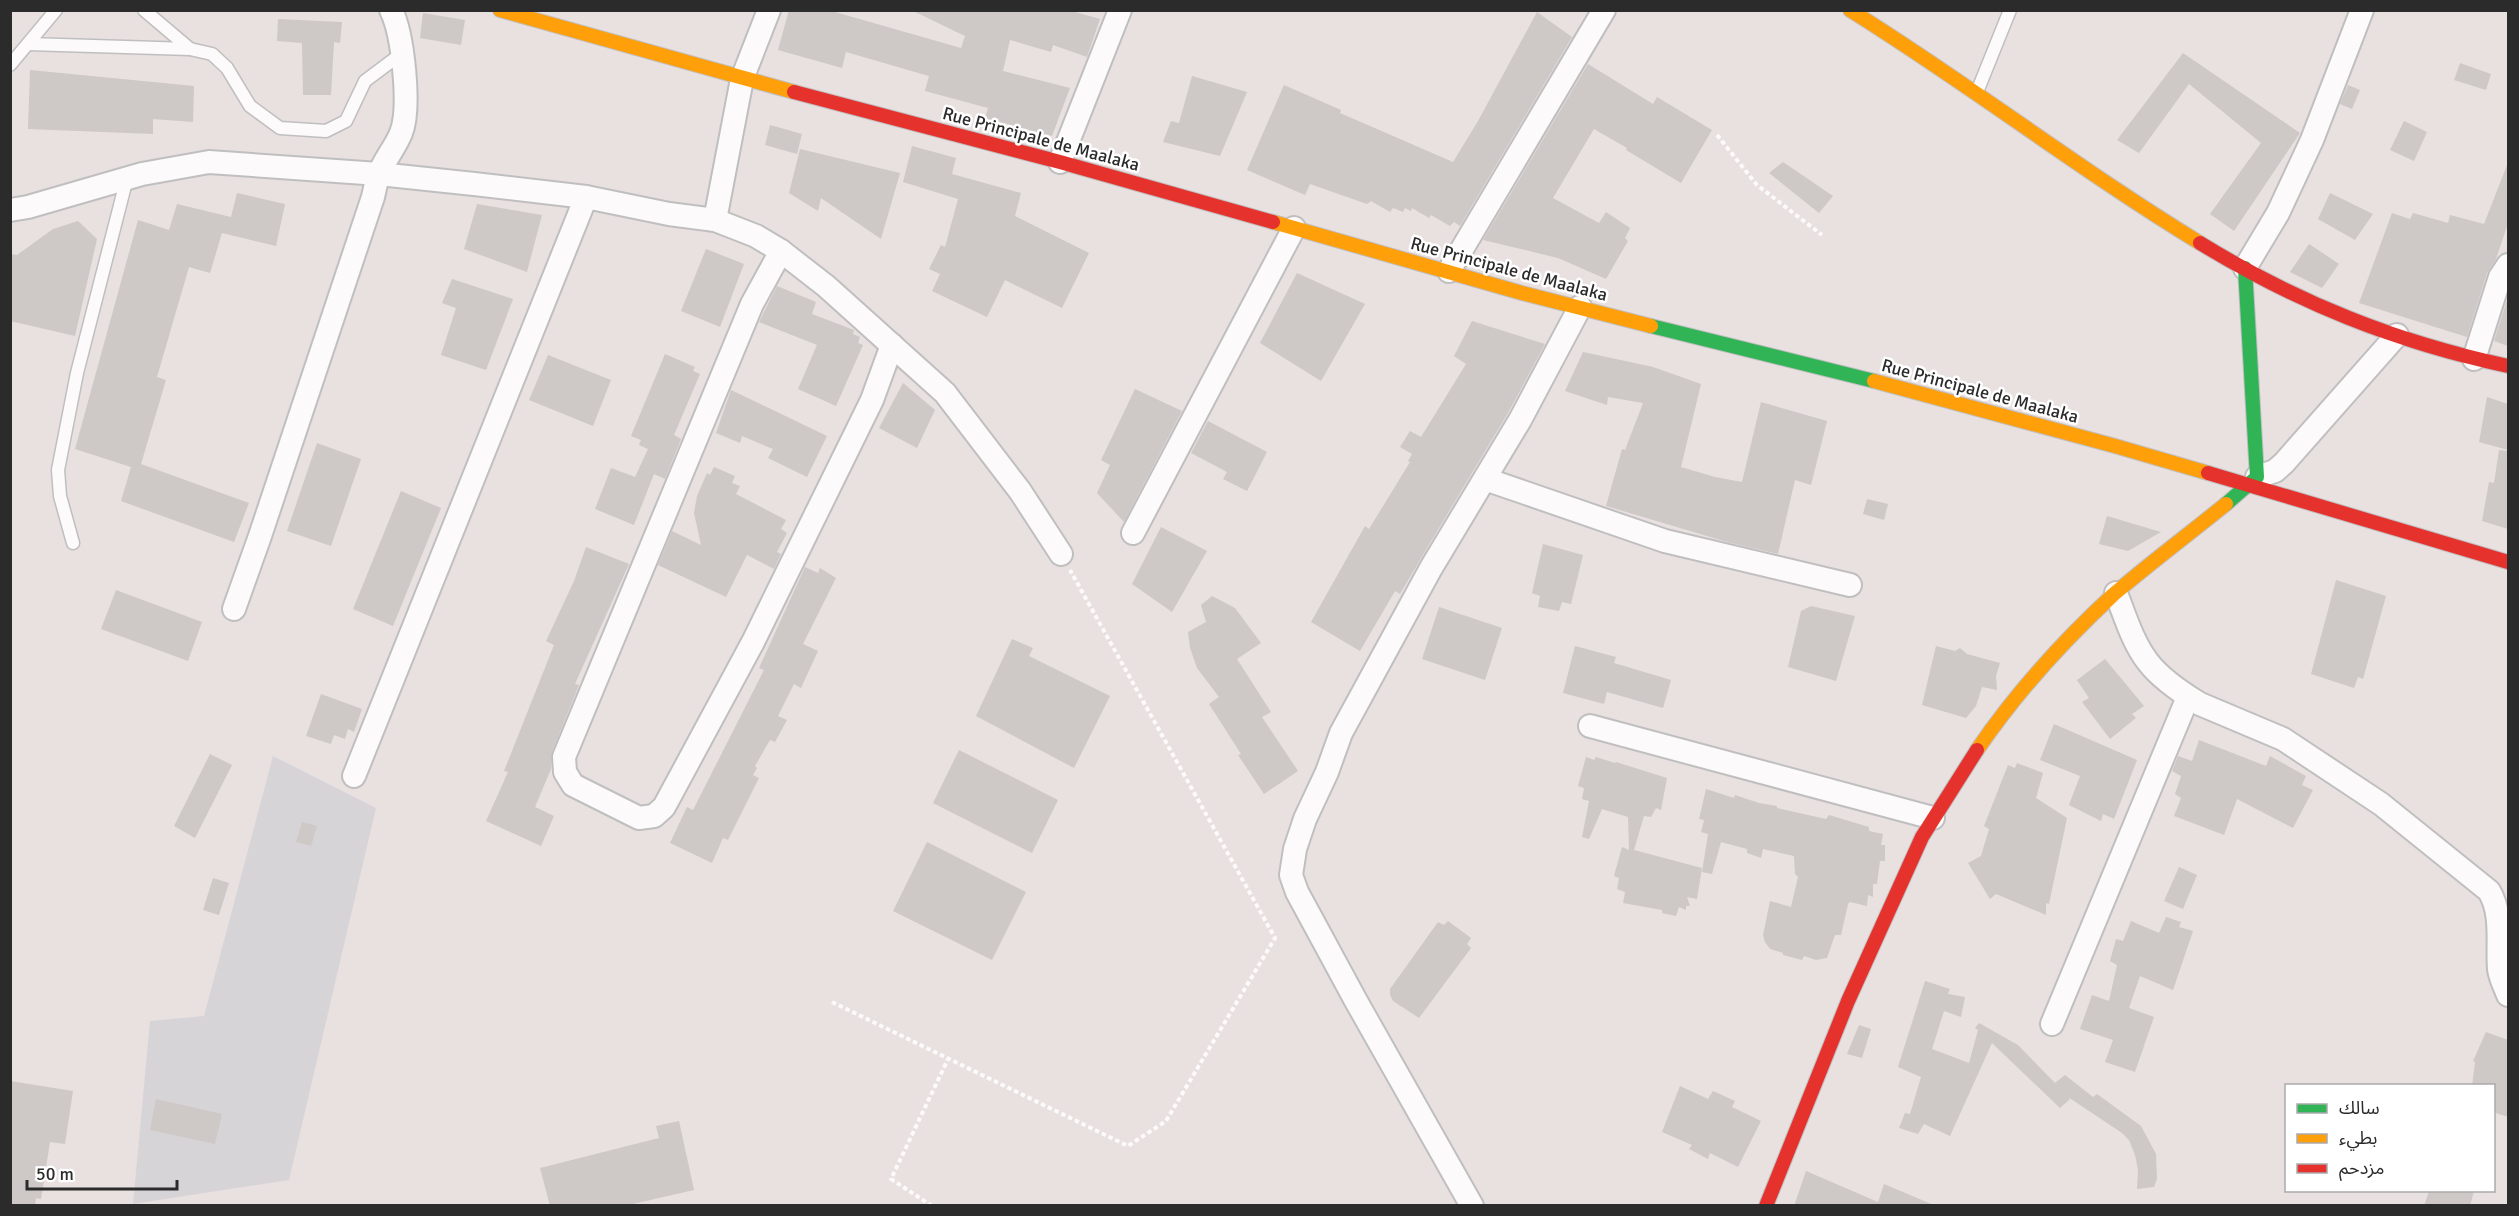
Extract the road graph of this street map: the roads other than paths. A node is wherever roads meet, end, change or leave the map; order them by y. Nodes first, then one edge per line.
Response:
1 (56, 10) edge
2 (144, 10) edge
3 (391, 10) edge
4 (769, 10) edge
5 (1120, 10) edge
6 (1604, 10) edge
7 (1850, 10) edge
8 (2010, 10) edge
9 (2362, 10) edge
10 (513, 12) edge
11 (28, 44) junction
12 (190, 49) junction
13 (401, 54) junction
14 (10, 65) edge
15 (742, 79) junction
16 (1977, 93) junction
17 (1060, 162) junction
18 (379, 174) junction
19 (127, 178) junction
20 (586, 197) junction
21 (10, 210) edge
22 (715, 220) junction
23 (1294, 228) junction
24 (782, 250) junction
25 (2506, 266) edge
26 (2245, 268) junction
27 (1449, 271) junction
28 (1580, 308) junction
29 (2397, 335) junction
30 (892, 345) junction
31 (2474, 359) junction
32 (2508, 366) edge
33 (1485, 479) junction
34 (2254, 481) junction
35 (1133, 533) dead end
36 (73, 543) dead end
37 (1061, 554) road end
38 (2508, 562) edge
39 (1851, 585) dead end
40 (2116, 593) junction
41 (234, 609) dead end
42 (2188, 697) junction
43 (1590, 726) dead end
44 (354, 776) dead end
45 (1933, 818) junction
46 (2508, 995) edge
47 (2052, 1024) dead end
48 (1472, 1206) edge
49 (1766, 1206) edge

1 - 11 lane
2 - 12 lane
3 - 13 street
4 - 15 street
5 - 17 street
6 - 27 street
7 - 16 main road
8 - 16 lane
9 - 26 street
10 - 15 main road, Rue Principale de Maalaka
11 - 12 lane
11 - 14 lane
12 - 13 lane
13 - 18 street
15 - 17 main road, Rue Principale de Maalaka
15 - 22 street
16 - 26 main road
17 - 23 main road, Rue Principale de Maalaka
18 - 19 street
18 - 20 street
18 - 41 street
19 - 21 street
19 - 36 lane
20 - 22 street
20 - 44 street
22 - 24 street
23 - 27 main road, Rue Principale de Maalaka
23 - 35 street
24 - 30 street
24 - 30 street
25 - 31 street
26 - 29 main road
26 - 34 main road
27 - 28 main road, Rue Principale de Maalaka
28 - 33 street
28 - 34 main road, Rue Principale de Maalaka
29 - 31 main road
29 - 34 street
30 - 37 street
31 - 32 main road
33 - 39 street
33 - 48 street
34 - 38 main road, Rue Principale de Maalaka
34 - 40 main road
40 - 42 street
40 - 45 main road
42 - 46 street
42 - 47 street
43 - 45 street
45 - 49 main road

